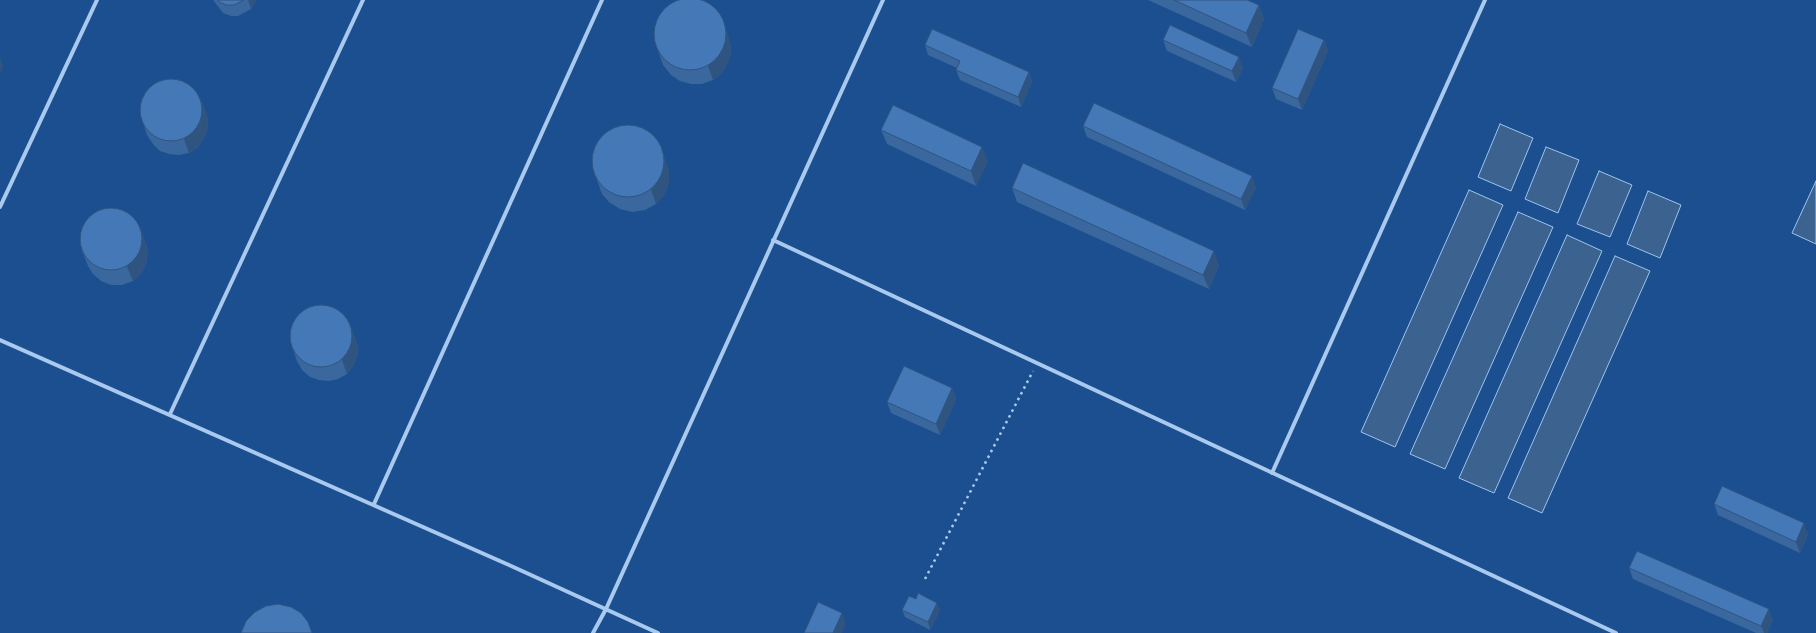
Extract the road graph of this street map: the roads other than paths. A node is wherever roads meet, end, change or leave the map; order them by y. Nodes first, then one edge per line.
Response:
1 (97, 0) edge
2 (363, 0) edge
3 (602, 0) edge
4 (883, 0) edge
5 (1485, 0) edge
6 (0, 207) edge
7 (773, 240) junction
8 (0, 340) edge
9 (170, 414) junction
10 (1272, 473) junction
11 (374, 504) junction
12 (606, 609) junction
13 (593, 633) edge
14 (658, 633) edge
15 (1616, 633) edge

1 - 6 lane
2 - 9 lane
3 - 11 lane
4 - 7 lane
5 - 10 lane
7 - 10 lane
7 - 12 lane
8 - 9 lane
9 - 11 lane
10 - 15 lane
11 - 12 lane
12 - 13 lane
12 - 14 lane

